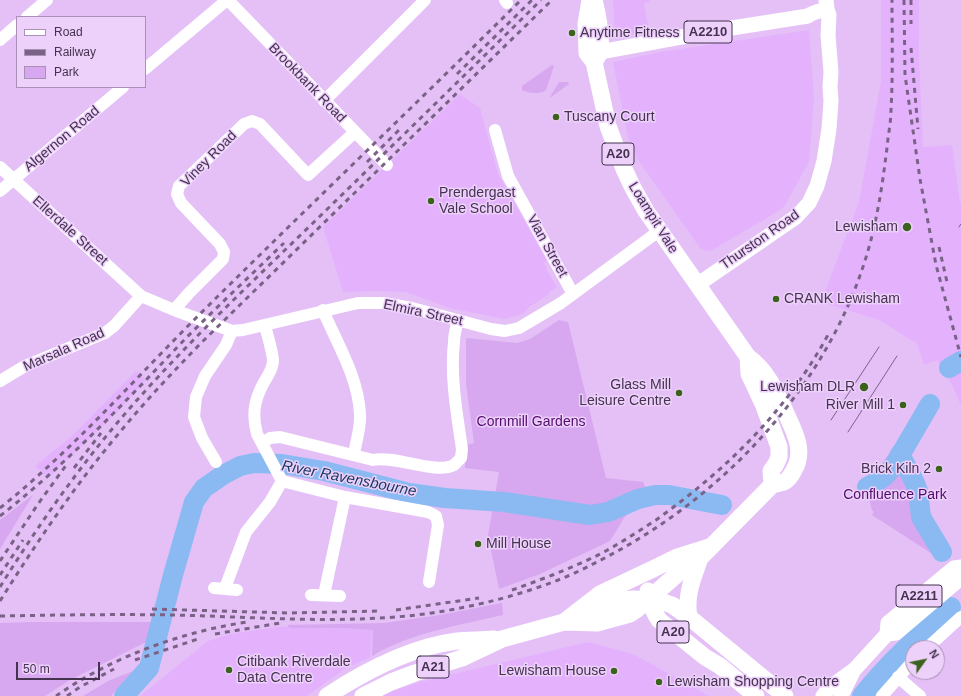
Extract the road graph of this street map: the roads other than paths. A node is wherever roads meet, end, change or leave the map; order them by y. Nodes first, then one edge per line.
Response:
1 (47, 0) edge
2 (227, 0) edge
3 (425, 0) edge
4 (590, 0) edge
5 (594, 0) edge
6 (827, 5) edge
7 (28, 16) edge
8 (808, 16) junction
9 (16, 26) edge
10 (829, 26) junction
11 (0, 40) edge
12 (597, 57) junction
13 (146, 68) edge
14 (122, 88) edge
15 (324, 101) junction
16 (495, 130) dead end
17 (355, 132) junction
18 (387, 165) dead end
19 (0, 167) edge
20 (14, 180) junction
21 (0, 191) edge
22 (659, 231) junction
23 (697, 285) junction
24 (573, 294) junction
25 (140, 296) junction
26 (174, 310) junction
27 (322, 310) junction
28 (458, 320) junction
29 (265, 325) junction
30 (232, 331) junction
31 (0, 382) edge
32 (262, 443) junction
33 (354, 454) junction
34 (216, 462) dead end
35 (281, 478) junction
36 (345, 497) junction
37 (709, 549) junction
38 (961, 567) edge
39 (655, 568) junction
40 (961, 578) edge
41 (429, 582) dead end
42 (226, 589) dead end
43 (311, 594) dead end
44 (324, 595) junction
45 (340, 596) dead end
46 (649, 600) junction
47 (582, 608) junction
48 (689, 617) junction
49 (961, 617) edge
50 (564, 622) junction
51 (887, 634) junction
52 (502, 639) junction
53 (936, 640) edge
54 (855, 670) junction
55 (905, 670) edge
56 (898, 677) junction
57 (327, 696) edge
58 (363, 696) edge
59 (756, 696) edge
60 (785, 696) edge
61 (823, 696) edge
62 (841, 696) edge
63 (882, 696) edge
64 (920, 696) edge

1 - 7 street
2 - 13 street
2 - 15 street, Brookbank Road
3 - 15 street
4 - 12 highway, Loampit Vale / A20
5 - 12 highway, Loampit Vale
6 - 8 main road, A2210
6 - 10 main road, Thurston Road / A2210
8 - 10 main road
8 - 12 main road, A2210
9 - 11 street
10 - 23 main road, Thurston Road / A2210
12 - 22 highway, Loampit Vale / A20
14 - 20 street, Algernon Road
15 - 17 street, Brookbank Road
16 - 24 street, Vian Street
17 - 18 street, Brookbank Road
17 - 26 street, Viney Road
19 - 20 street, Ellerdale Street
20 - 21 street, Algernon Road
20 - 25 street, Ellerdale Street
22 - 23 highway, Loampit Vale / A20
22 - 24 street, Elmira Street
23 - 37 highway, Loampit Vale / A20
24 - 28 street, Elmira Street
25 - 26 street
25 - 31 street, Marsala Road
26 - 30 street
27 - 28 street, Elmira Street
27 - 29 street, Elmira Street
27 - 33 street
28 - 33 street
29 - 30 street, Elmira Street
29 - 32 street
30 - 34 street
32 - 33 street
32 - 35 street
35 - 36 street
35 - 42 street
36 - 41 street
36 - 44 street
37 - 39 highway, A20
37 - 46 highway, A21
37 - 48 highway, A20
38 - 51 main road, A2211
39 - 46 highway, A20
39 - 47 highway, A21
40 - 51 main road, A2211
43 - 44 street
44 - 45 street
46 - 47 highway
46 - 48 highway
46 - 50 highway, A21
46 - 59 highway, A20
47 - 50 highway, A21
48 - 60 highway, A20
49 - 53 street
50 - 52 highway, A21
51 - 54 main road, A2211
52 - 57 highway, A21
52 - 58 highway, A21
54 - 61 main road, A2211
54 - 62 main road, A2211
55 - 56 street
56 - 63 street
56 - 64 street

